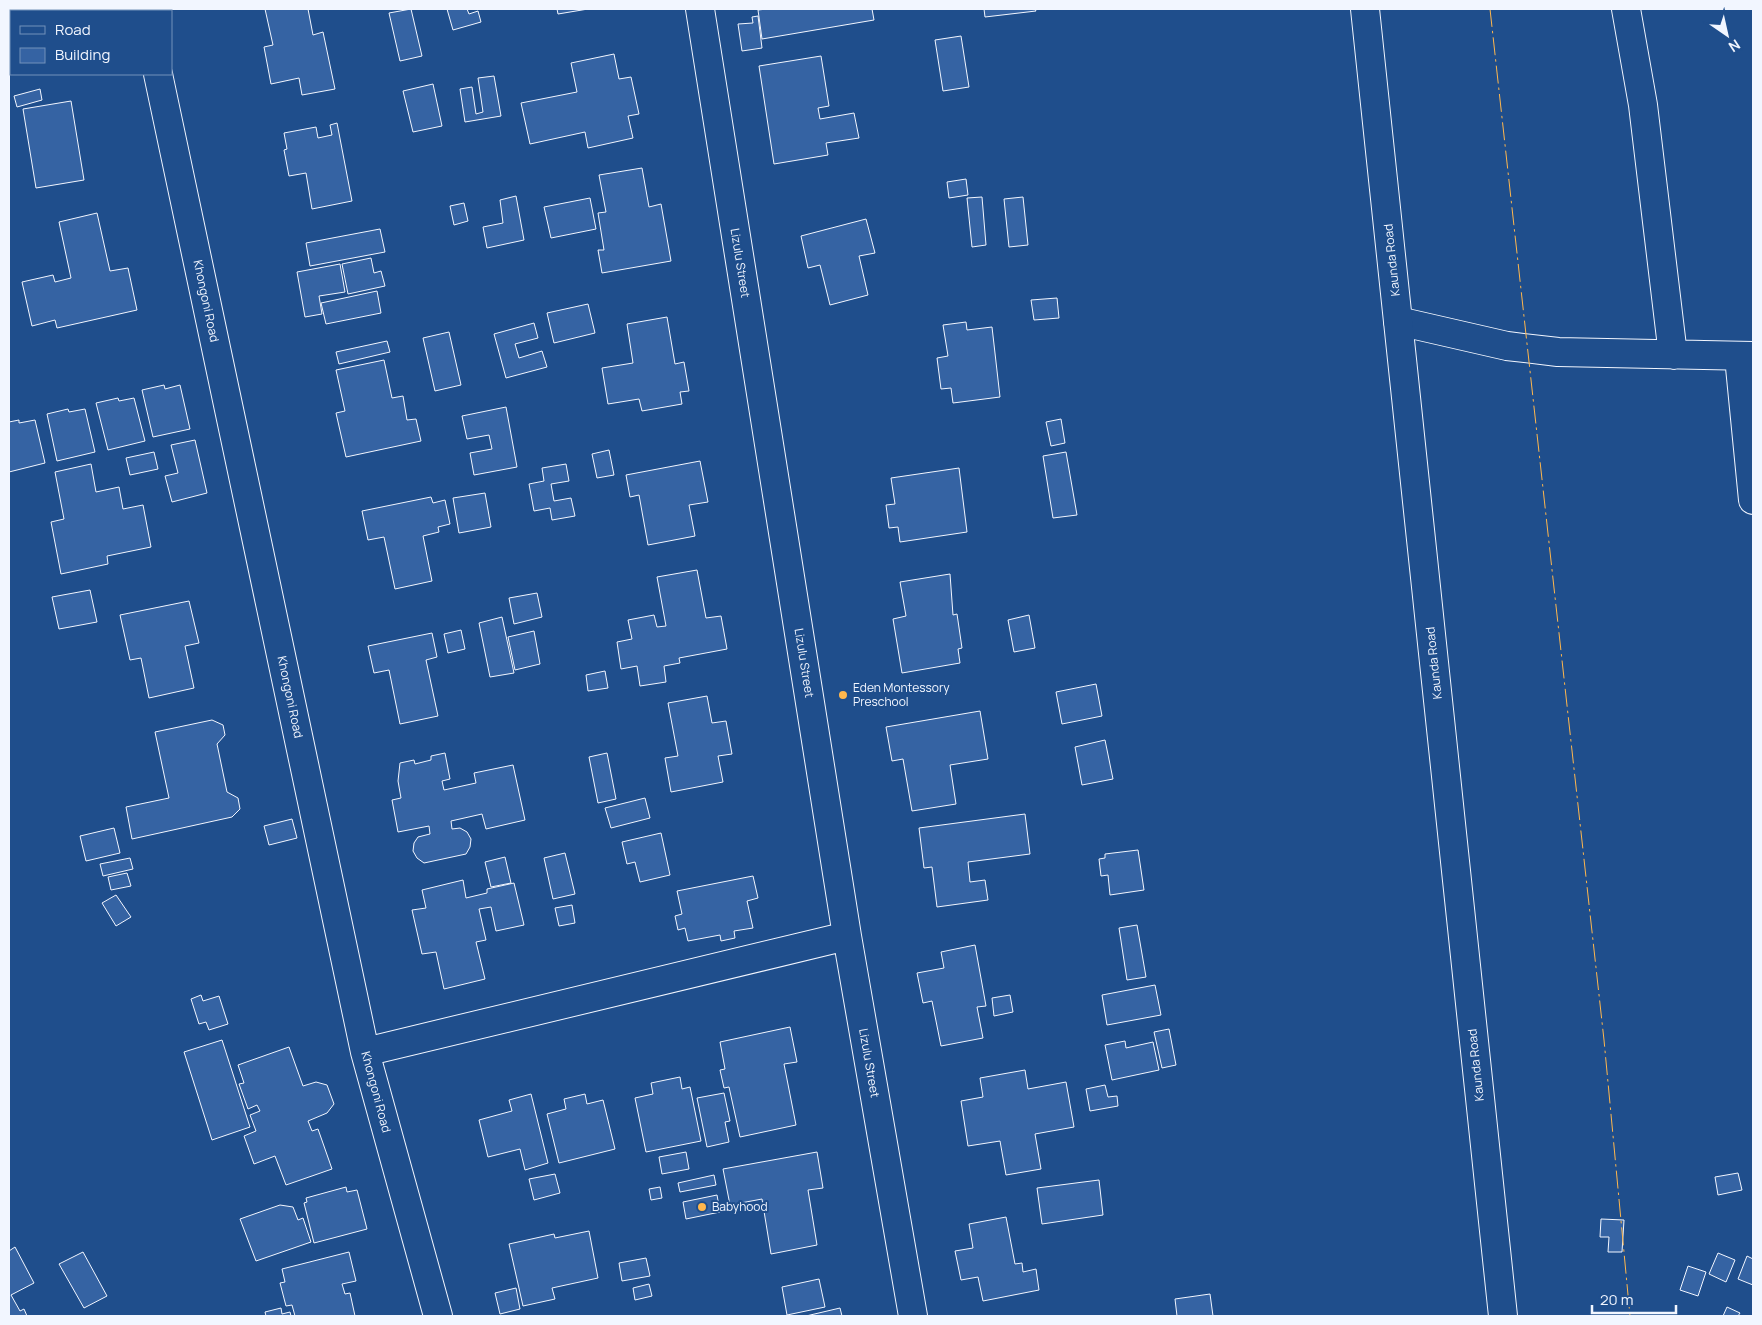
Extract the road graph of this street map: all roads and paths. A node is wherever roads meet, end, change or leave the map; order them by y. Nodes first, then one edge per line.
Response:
1 (700, 9) edge
2 (1365, 9) edge
3 (1626, 9) edge
4 (158, 75) edge
5 (1398, 321) junction
6 (1673, 355) junction
7 (1746, 357) edge
8 (1753, 500) edge
9 (847, 936) junction
10 (365, 1052) junction
11 (438, 1316) edge
12 (913, 1316) edge
13 (1503, 1316) edge

1 - 9 street, Lizulu Street
2 - 5 street, Kaunda Road
3 - 6 street
4 - 10 street, Khongoni Road
5 - 6 street
5 - 13 street, Kaunda Road
6 - 7 street
7 - 8 street
9 - 10 street
9 - 12 street, Lizulu Street
10 - 11 street, Khongoni Road

